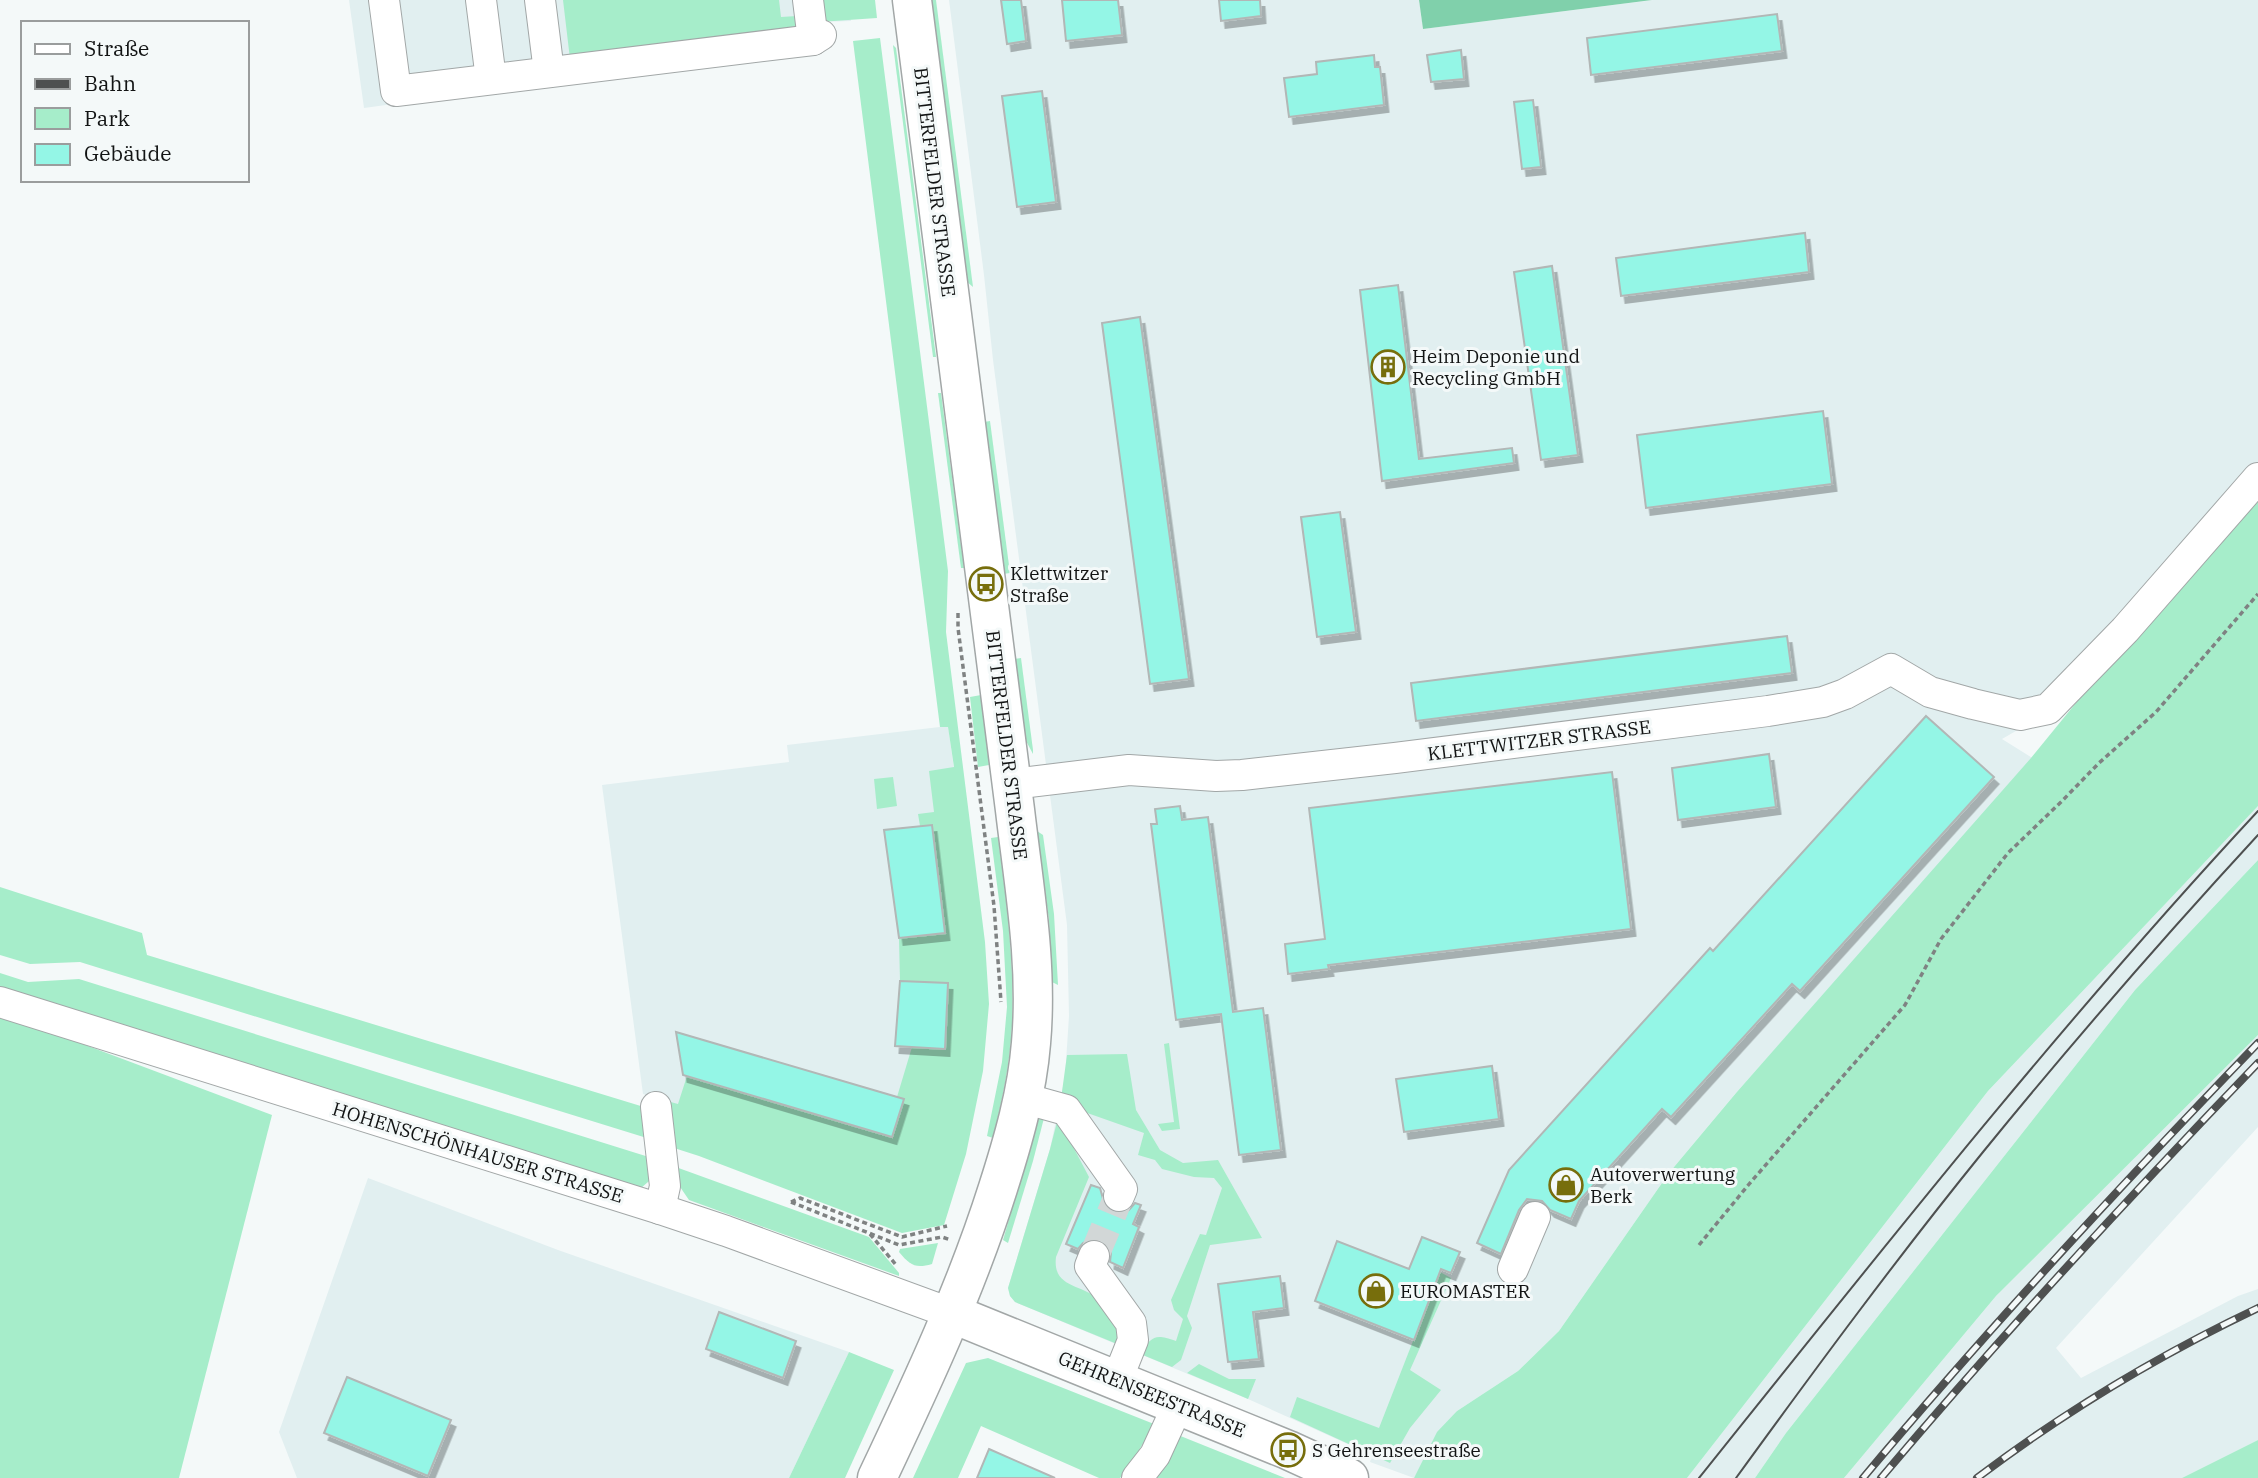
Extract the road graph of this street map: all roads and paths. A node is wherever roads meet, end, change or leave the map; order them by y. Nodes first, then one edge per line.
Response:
1 (384, 0) edge
2 (481, 0) edge
3 (540, 0) edge
4 (808, 0) edge
5 (912, 0) edge
6 (550, 72) junction
7 (491, 79) junction
8 (2258, 478) edge
9 (2258, 594) edge
10 (958, 603) dead end
11 (1012, 784) junction
12 (0, 1002) edge
13 (1001, 1006) dead end
14 (1023, 1098) junction
15 (656, 1107) dead end
16 (1119, 1196) dead end
17 (660, 1209) junction
18 (1535, 1217) dead end
19 (947, 1226) dead end
20 (869, 1233) junction
21 (953, 1241) dead end
22 (1699, 1245) dead end
23 (1094, 1256) tunnel mouth
24 (1513, 1269) dead end
25 (904, 1274) dead end
26 (953, 1314) junction
27 (1117, 1380) junction
28 (1178, 1405) junction
29 (877, 1478) edge
30 (1137, 1478) edge
31 (1349, 1478) edge

1 - 7 street
2 - 7 street
3 - 6 street
4 - 6 street
5 - 11 main road, BITTERFELDER STRASSE
6 - 7 street
8 - 11 street, KLETTWITZER STRASSE
9 - 22 path
10 - 13 path
11 - 14 main road, BITTERFELDER STRASSE
12 - 17 street, HOHENSCHÖNHAUSER STRASSE
14 - 16 street
14 - 26 main road, BITTERFELDER STRASSE
15 - 17 street
17 - 26 street, HOHENSCHÖNHAUSER STRASSE
18 - 24 street
19 - 20 path
20 - 21 path
20 - 25 path
23 - 27 street
26 - 27 main road, GEHRENSEESTRASSE
26 - 29 main road, BITTERFELDER STRASSE
27 - 28 main road, GEHRENSEESTRASSE
28 - 30 street
28 - 31 main road, GEHRENSEESTRASSE

